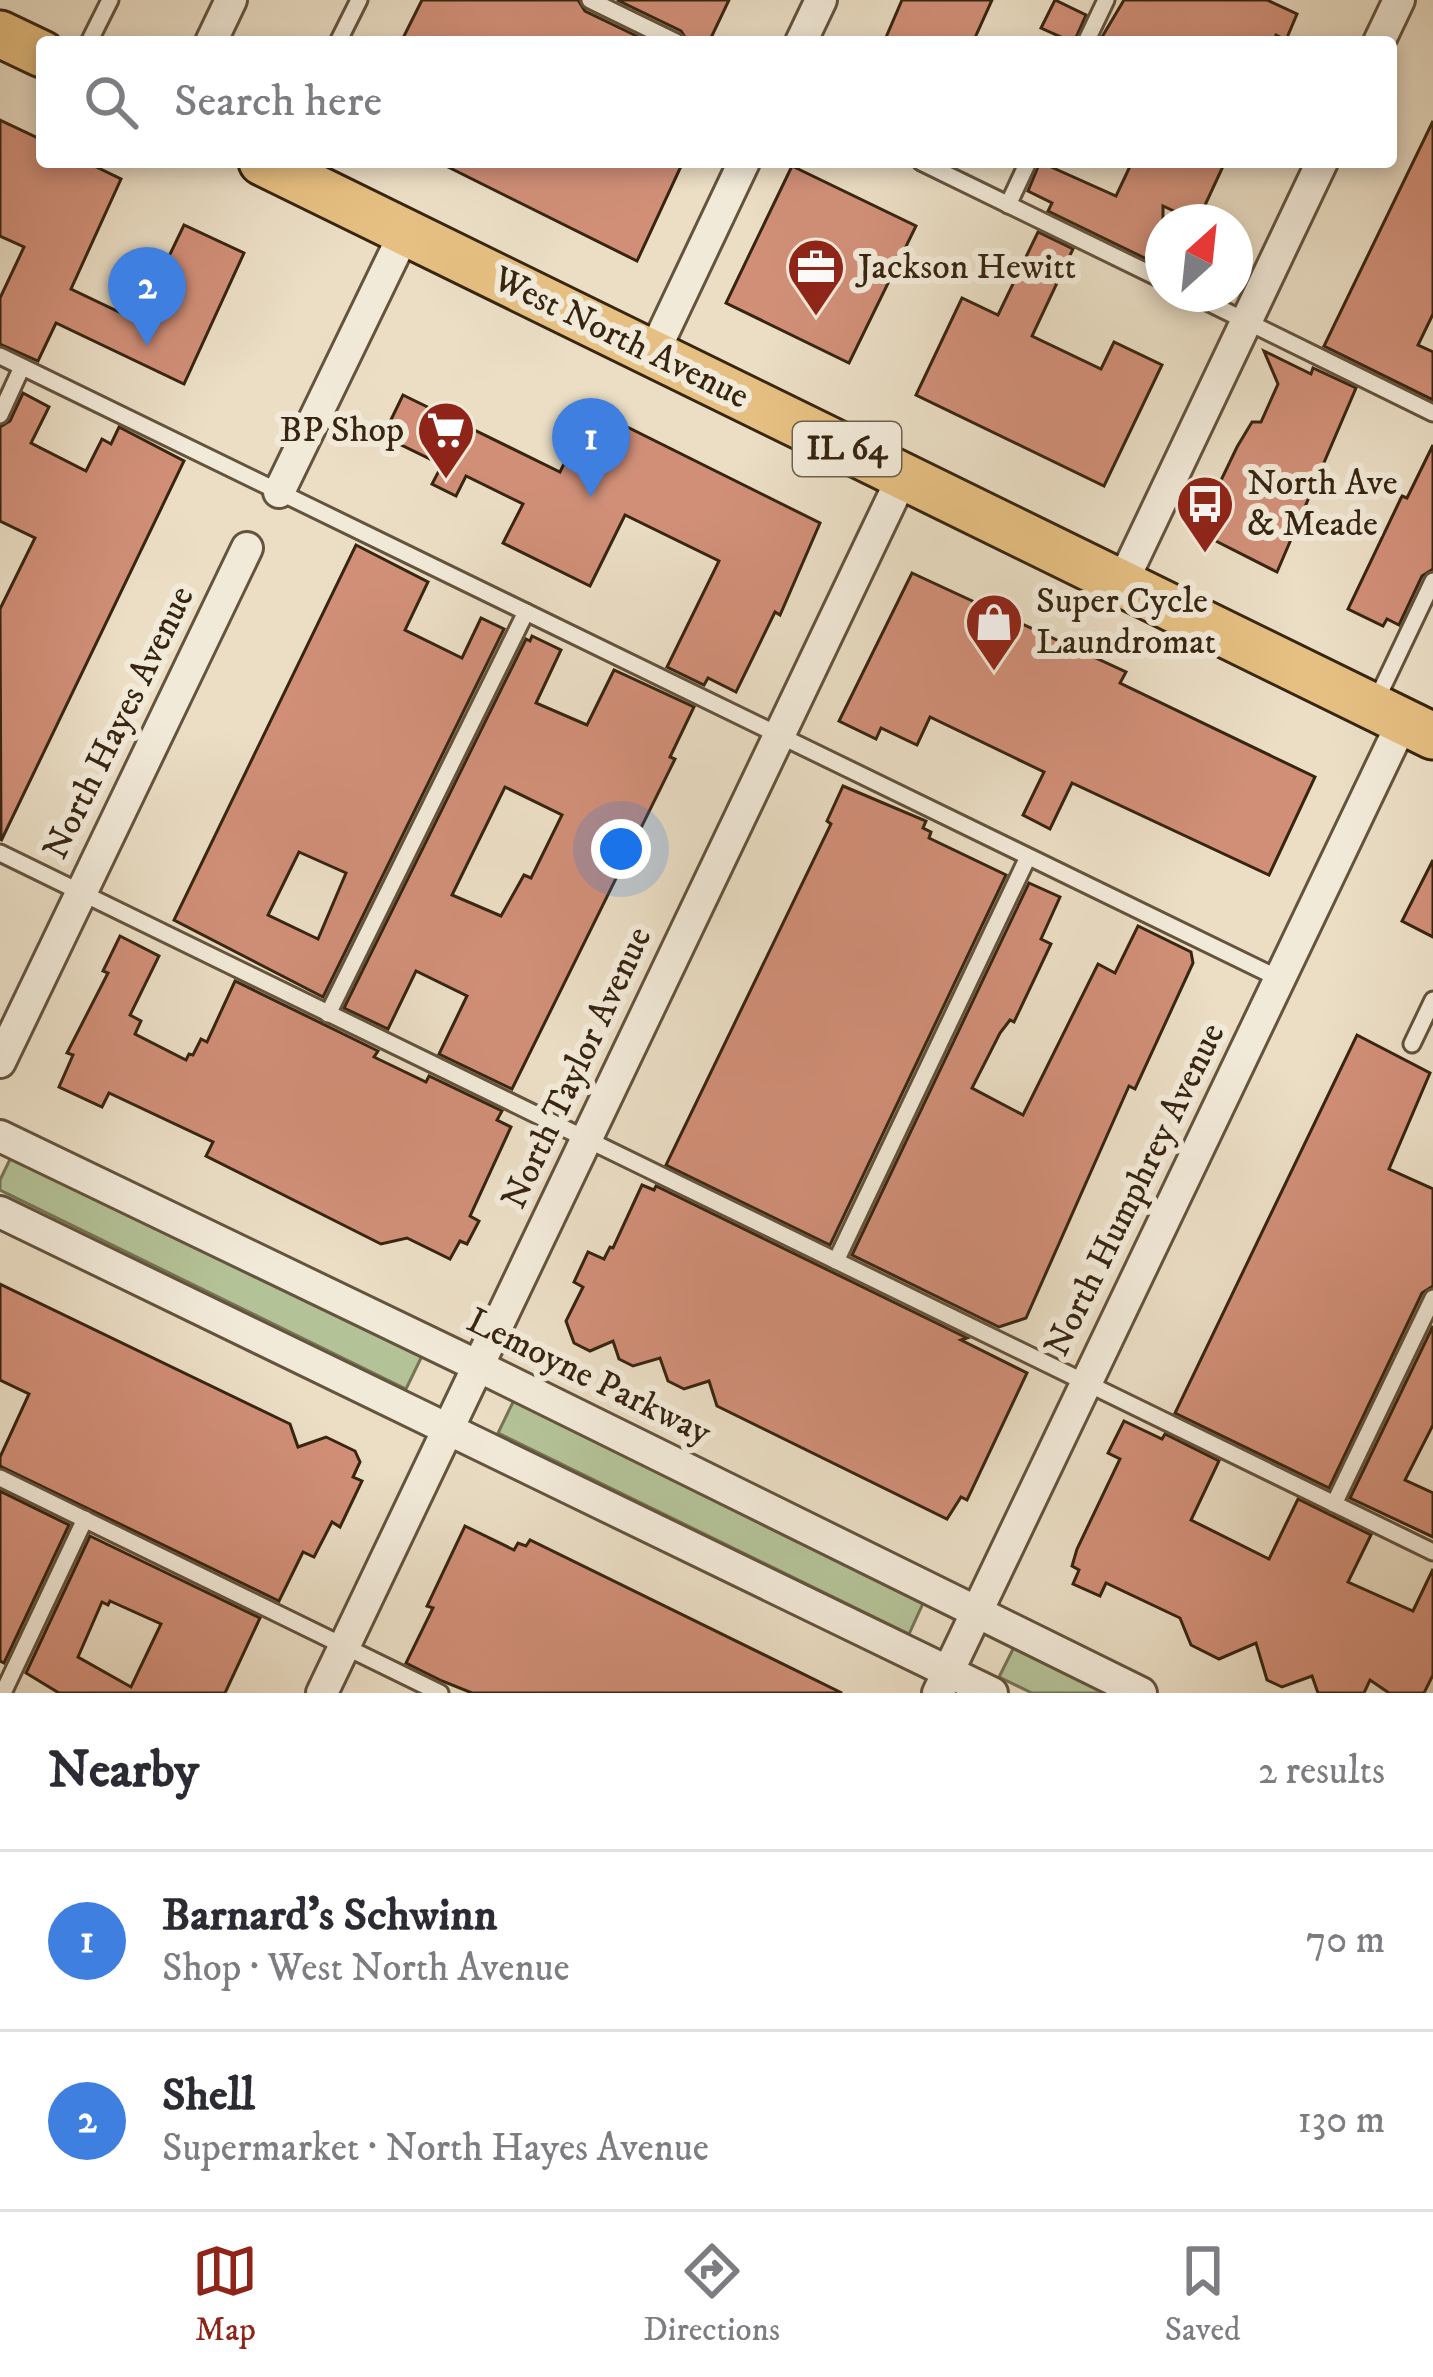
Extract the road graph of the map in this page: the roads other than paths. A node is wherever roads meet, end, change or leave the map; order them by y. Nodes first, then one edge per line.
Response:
1 (110, 0) edge
2 (231, 0) edge
3 (359, 0) edge
4 (590, 0) edge
5 (821, 0) edge
6 (1106, 0) edge
7 (1399, 0) edge
8 (0, 34) edge
9 (92, 36) edge
10 (214, 36) edge
11 (341, 36) edge
12 (664, 36) edge
13 (804, 36) edge
14 (1089, 36) edge
15 (1382, 36) edge
16 (36, 51) edge
17 (280, 168) edge
18 (741, 168) edge
19 (933, 168) edge
20 (1025, 168) edge
21 (1319, 168) edge
22 (1008, 205) junction
23 (405, 232) junction
24 (1145, 271) edge
25 (1228, 312) edge
26 (1246, 321) junction
27 (652, 354) junction
28 (0, 356) edge
29 (22, 367) junction
30 (1433, 413) edge
31 (0, 416) edge
32 (903, 476) junction
33 (279, 492) junction
34 (247, 548) dead end
35 (1433, 581) edge
36 (1122, 583) junction
37 (526, 611) junction
38 (1403, 721) edge
39 (779, 735) junction
40 (0, 853) edge
41 (1028, 857) junction
42 (81, 893) junction
43 (1280, 979) junction
44 (1433, 1000) edge
45 (328, 1014) junction
46 (1412, 1045) dead end
47 (0, 1062) edge
48 (0, 1136) edge
49 (586, 1139) junction
50 (0, 1212) edge
51 (836, 1261) junction
52 (1433, 1298) edge
53 (478, 1366) junction
54 (1086, 1383) junction
55 (447, 1430) junction
56 (0, 1478) edge
57 (1334, 1504) junction
58 (85, 1520) junction
59 (1433, 1552) edge
60 (976, 1612) junction
61 (344, 1646) junction
62 (943, 1682) edge
63 (3, 1693) edge
64 (322, 1693) edge
65 (440, 1693) edge
66 (992, 1693) edge
67 (1141, 1693) edge

1 - 9 lane
2 - 10 street
3 - 11 lane
4 - 12 lane
5 - 13 street
6 - 14 lane
7 - 15 street
8 - 16 main road
17 - 23 main road, West North Avenue / IL 64
18 - 27 street
19 - 22 lane
20 - 22 lane
21 - 26 street
22 - 24 lane
23 - 27 main road, West North Avenue / IL 64
23 - 33 street
25 - 26 lane
26 - 30 lane
26 - 36 street
27 - 32 main road, West North Avenue / IL 64
28 - 29 lane
29 - 31 lane
29 - 33 lane
32 - 36 main road, West North Avenue / IL 64
32 - 39 street, North Taylor Avenue
33 - 37 lane
34 - 42 street, North Hayes Avenue
35 - 38 lane
36 - 38 main road, West North Avenue / IL 64
37 - 39 lane
37 - 45 lane
38 - 43 street, North Humphrey Avenue
39 - 41 lane
39 - 49 street, North Taylor Avenue
40 - 42 lane
41 - 43 lane
41 - 51 lane
42 - 45 lane
42 - 47 street, North Hayes Avenue
43 - 54 street, North Humphrey Avenue
44 - 46 lane
45 - 49 lane
48 - 53 street, Lemoyne Parkway
49 - 51 lane
49 - 53 street, North Taylor Avenue
50 - 55 street
51 - 54 lane
52 - 57 lane
53 - 55 street, North Taylor Avenue
53 - 60 street, Lemoyne Parkway
54 - 57 lane
54 - 60 street, North Humphrey Avenue
55 - 61 street, North Taylor Avenue
55 - 62 street
56 - 58 lane
57 - 59 lane
58 - 61 lane
58 - 63 lane
60 - 62 street, North Humphrey Avenue
60 - 67 street, Lemoyne Parkway
61 - 64 street, North Taylor Avenue
61 - 65 lane
62 - 66 street

